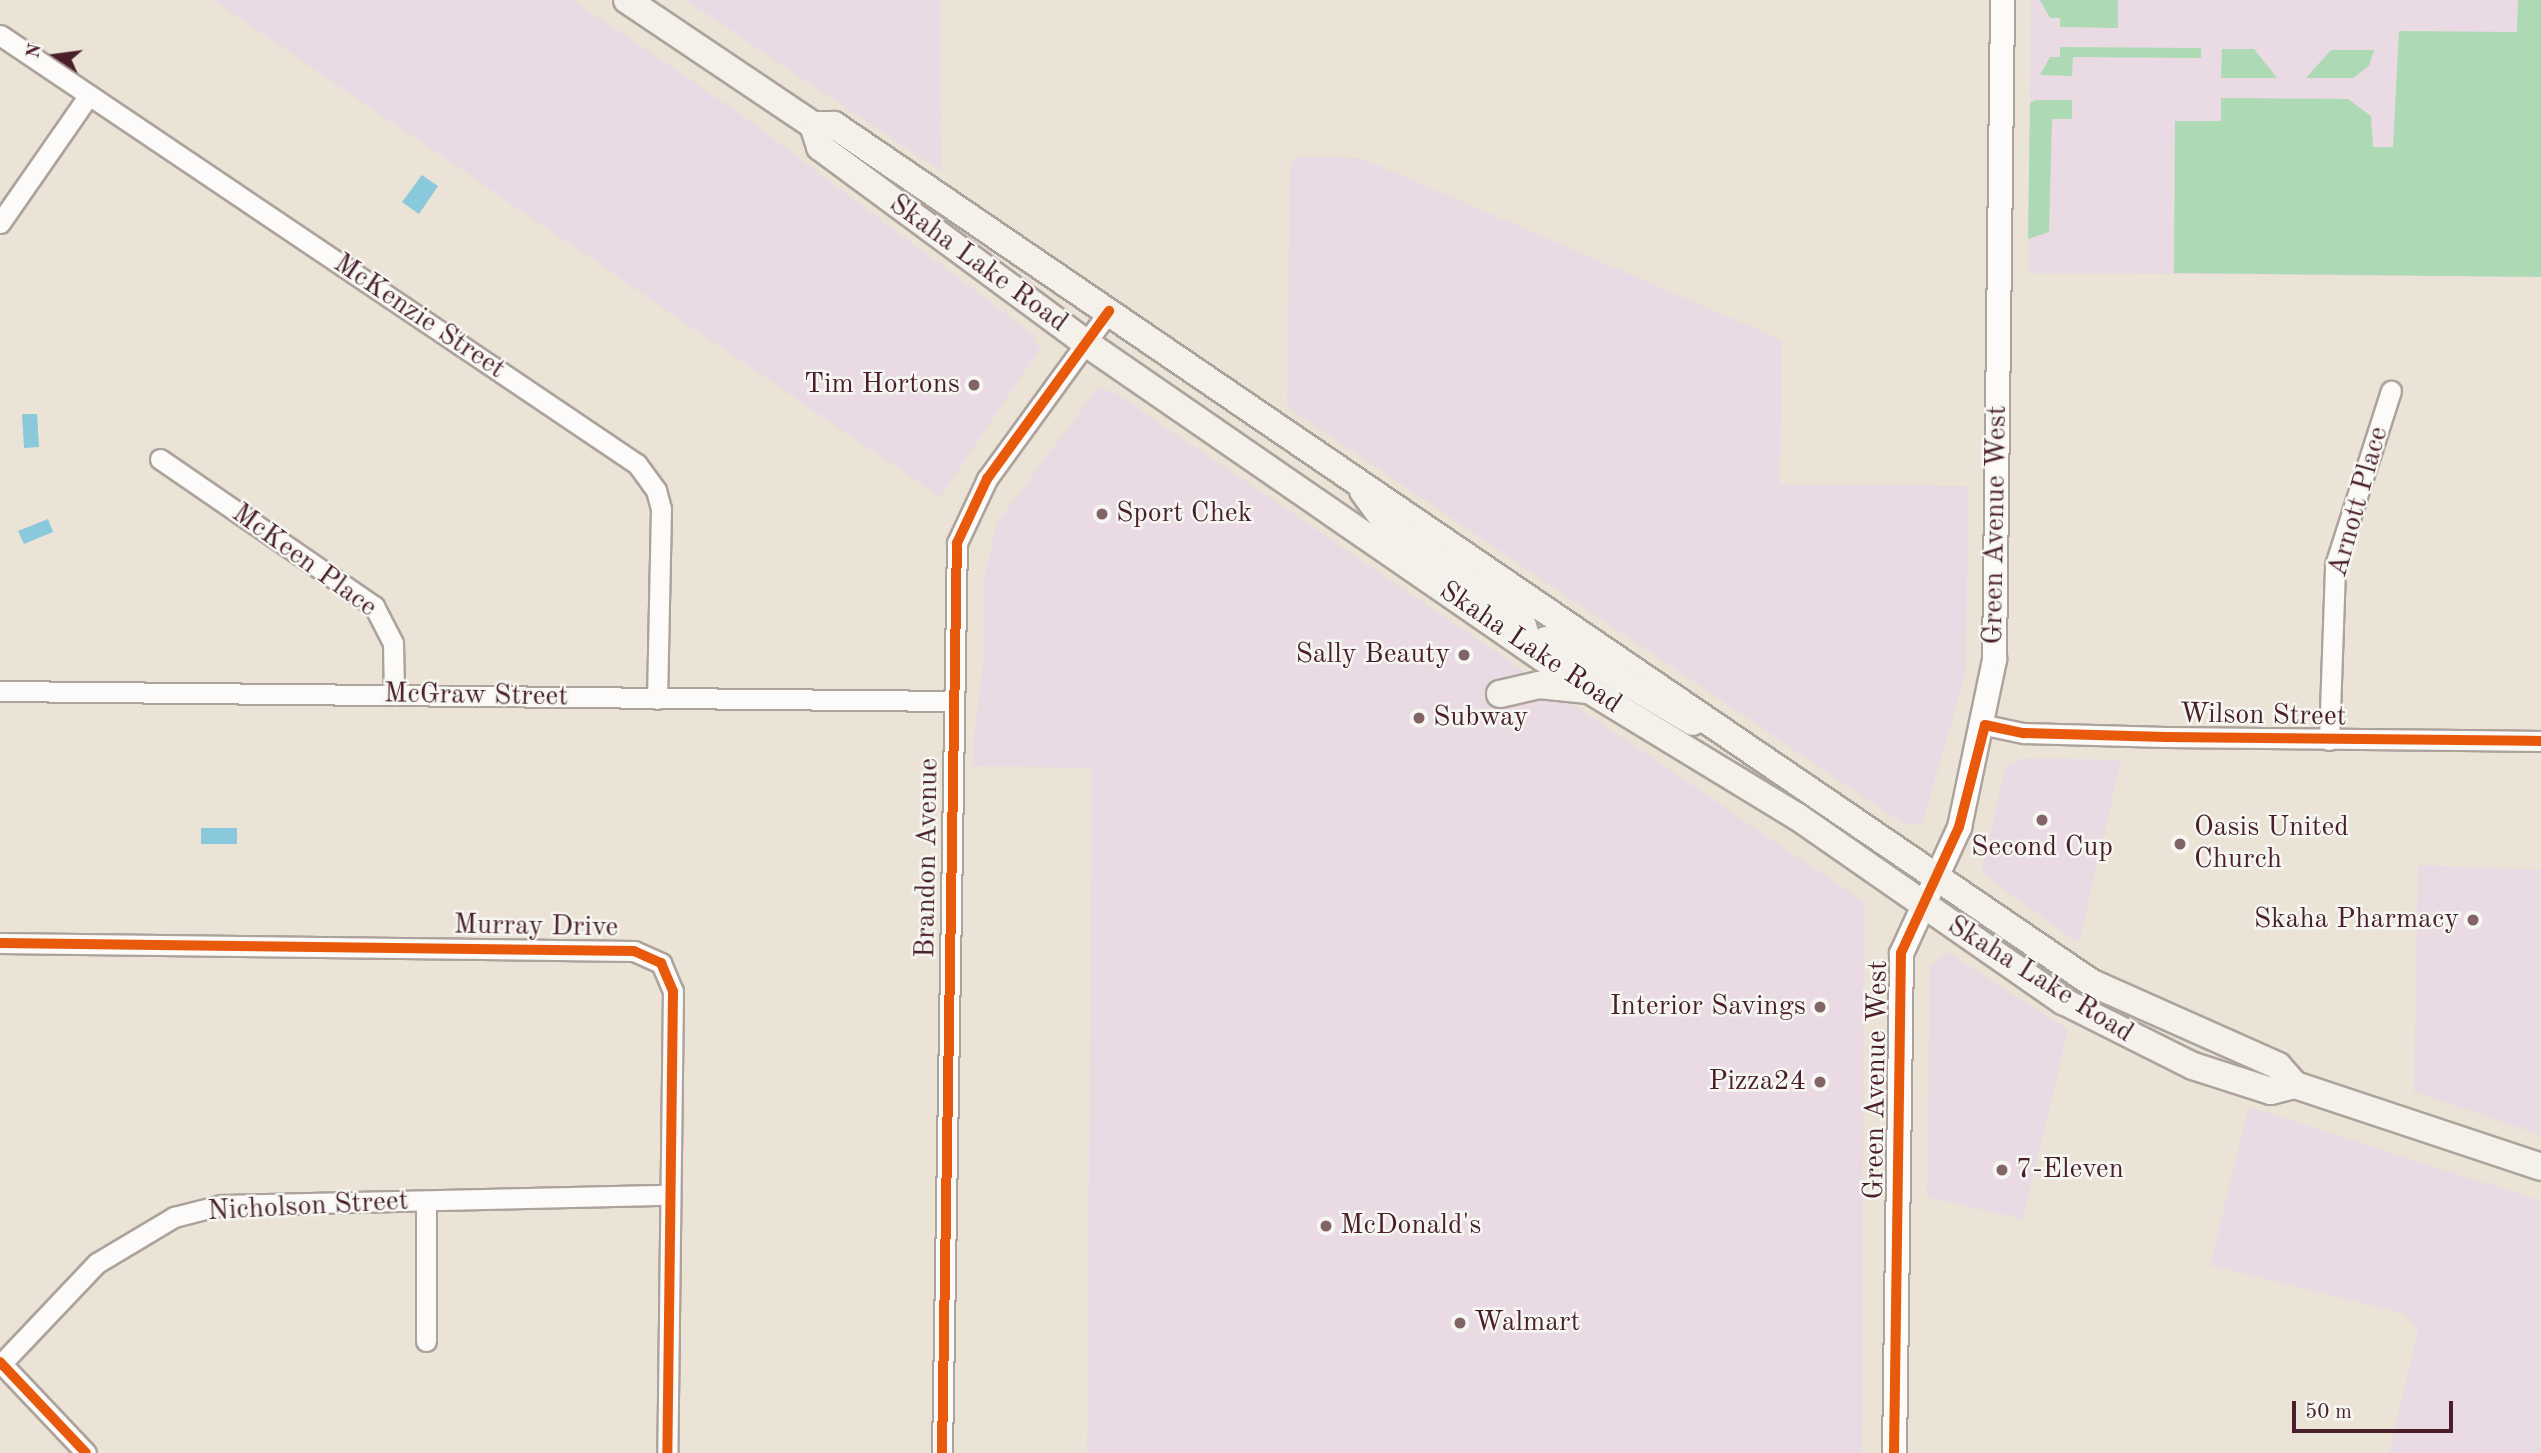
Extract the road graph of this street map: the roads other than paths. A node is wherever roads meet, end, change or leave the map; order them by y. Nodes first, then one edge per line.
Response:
1 (627, 0) edge
2 (2002, 0) edge
3 (0, 35) edge
4 (89, 95) junction
5 (813, 125) junction
6 (0, 223) edge
7 (1109, 311) junction
8 (1086, 343) junction
9 (2391, 391) dead end
10 (160, 459) dead end
11 (1351, 475) junction
12 (1530, 649) junction
13 (1589, 690) junction
14 (0, 691) edge
15 (1500, 694) dead end
16 (394, 695) junction
17 (657, 699) junction
18 (953, 701) junction
19 (1985, 725) junction
20 (2329, 740) junction
21 (2541, 741) edge
22 (1782, 767) junction
23 (1936, 875) junction
24 (1922, 904) junction
25 (0, 943) edge
26 (2295, 1084) junction
27 (2541, 1167) edge
28 (670, 1195) junction
29 (426, 1202) junction
30 (426, 1341) dead end
31 (1, 1362) edge
32 (86, 1453) edge
33 (667, 1453) edge
34 (942, 1453) edge
35 (1894, 1453) edge

1 - 5 main road, Skaha Lake Road
2 - 19 street, Green Avenue West
3 - 4 street, McKenzie Street
4 - 6 street
4 - 17 street, McKenzie Street
5 - 7 main road, Skaha Lake Road
5 - 8 main road, Skaha Lake Road
7 - 8 street, Brandon Avenue
7 - 11 main road, Skaha Lake Road
8 - 12 main road, Skaha Lake Road
8 - 18 street, Brandon Avenue
9 - 20 street, Arnott Place
10 - 16 street, McKeen Place
11 - 12 main road
11 - 22 main road, Skaha Lake Road
12 - 13 main road, Skaha Lake Road
12 - 22 main road
13 - 15 main road
13 - 24 main road, Skaha Lake Road
14 - 16 street, McGraw Street
16 - 17 street, McGraw Street
17 - 18 street, McGraw Street
18 - 34 street, Brandon Avenue
19 - 20 street, Wilson Street
19 - 23 street, Green Avenue West
20 - 21 street, Wilson Street
22 - 23 main road, Skaha Lake Road
23 - 24 street, Green Avenue West
23 - 26 main road, Skaha Lake Road
24 - 26 main road, Skaha Lake Road
24 - 35 street, Green Avenue West
25 - 28 street, Murray Drive
26 - 27 main road, Skaha Lake Road
28 - 29 street, Nicholson Street
28 - 33 street, Murray Drive
29 - 30 street
29 - 31 street, Nicholson Street
31 - 32 street

